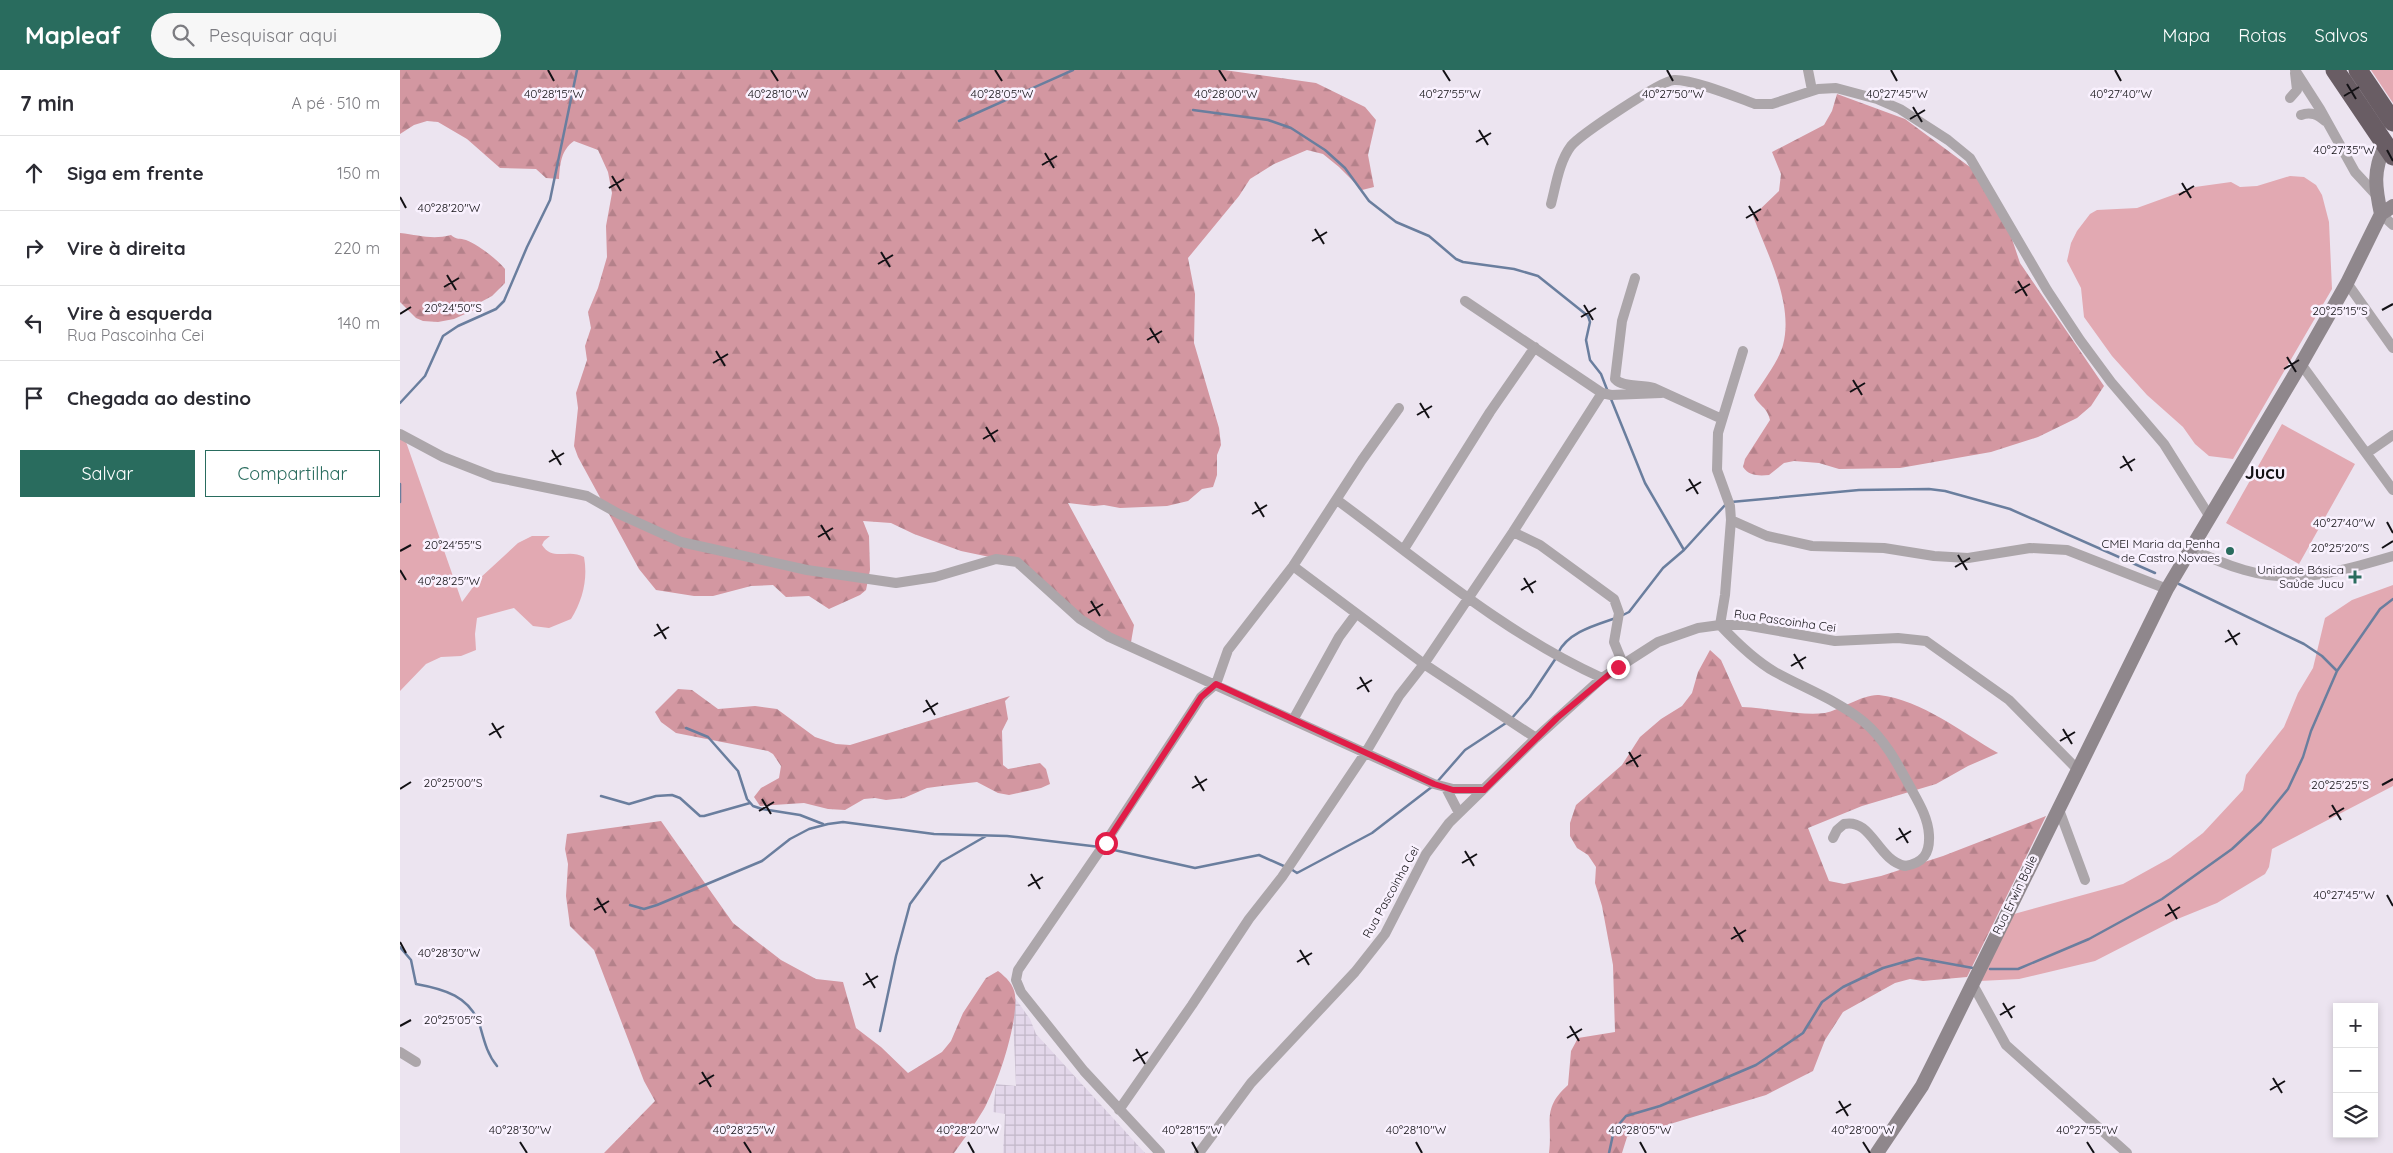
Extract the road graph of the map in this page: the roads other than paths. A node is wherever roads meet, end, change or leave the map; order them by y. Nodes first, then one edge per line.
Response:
1 (1808, 70) edge
2 (2295, 70) edge
3 (2335, 70) edge
4 (2358, 70) edge
5 (1812, 90) junction
6 (2290, 98) dead end
7 (2302, 115) dead end
8 (2393, 122) edge
9 (2329, 124) junction
10 (2389, 150) edge
11 (2378, 197) junction
12 (1551, 204) dead end
13 (2388, 209) edge
14 (2393, 225) edge
15 (1635, 278) dead end
16 (2347, 283) junction
17 (1465, 301) dead end
18 (1535, 347) junction
19 (2393, 348) edge
20 (1743, 351) dead end
21 (2301, 364) junction
22 (1602, 393) junction
23 (1666, 393) junction
24 (1398, 408) dead end
25 (1722, 419) junction
26 (400, 434) edge
27 (2393, 436) edge
28 (2367, 453) junction
29 (2393, 490) edge
30 (1337, 500) junction
31 (2210, 517) junction
32 (1731, 520) junction
33 (1513, 532) junction
34 (2190, 548) junction
35 (1404, 549) junction
36 (2393, 556) edge
37 (1293, 566) junction
38 (2167, 589) junction
39 (1468, 597) junction
40 (1356, 614) junction
41 (1720, 625) junction
42 (1424, 664) junction
43 (1623, 664) junction
44 (1602, 678) junction
45 (1216, 684) junction
46 (1293, 720) junction
47 (1536, 738) junction
48 (1366, 752) junction
49 (2077, 769) junction
50 (1446, 788) junction
51 (1484, 790) junction
52 (2058, 807) junction
53 (1459, 813) junction
54 (1833, 838) dead end
55 (2085, 880) dead end
56 (1972, 984) junction
57 (400, 1052) edge
58 (416, 1062) dead end
59 (1119, 1110) junction
60 (1160, 1153) edge
61 (1199, 1153) edge
62 (1877, 1153) edge
63 (2127, 1153) edge

1 - 5 street
2 - 6 street
2 - 9 street
3 - 10 highway
4 - 8 highway
5 - 12 street
5 - 31 street
7 - 9 street
9 - 11 street
10 - 11 street
11 - 13 street
13 - 14 street
13 - 16 street, Rua Erwin Balle
15 - 23 street
16 - 19 street
16 - 21 street, Rua Erwin Balle
17 - 18 street
18 - 22 street
18 - 35 street
20 - 25 street
21 - 28 street
21 - 31 street, Rua Erwin Balle
22 - 23 street
22 - 33 street
23 - 25 street
24 - 30 street
25 - 32 street
26 - 45 street
27 - 28 street
28 - 29 street
30 - 35 street
30 - 37 street
31 - 34 street, Rua Erwin Balle
32 - 38 street
32 - 41 street
33 - 39 street
33 - 43 street
34 - 36 street
34 - 38 street, Rua Erwin Balle
35 - 39 street
37 - 40 street
37 - 45 street
38 - 49 street, Rua Erwin Balle
39 - 42 street
39 - 44 street
40 - 42 street
40 - 46 street
41 - 43 street, Rua Pascoinha Cei
41 - 49 street, Rua Pascoinha Cei
41 - 54 street
42 - 47 street
42 - 48 street
43 - 44 street, Rua Pascoinha Cei
44 - 47 street, Rua Pascoinha Cei
45 - 46 street
45 - 59 street
46 - 48 street
47 - 51 street, Rua Pascoinha Cei
48 - 50 street
48 - 59 street
49 - 52 street, Rua Erwin Balle
50 - 51 street
50 - 53 street
51 - 53 street, Rua Pascoinha Cei
52 - 55 street
52 - 56 street, Rua Erwin Balle
53 - 61 street, Rua Pascoinha Cei
56 - 62 street, Rua Erwin Balle
56 - 63 street
57 - 58 street
59 - 60 street

